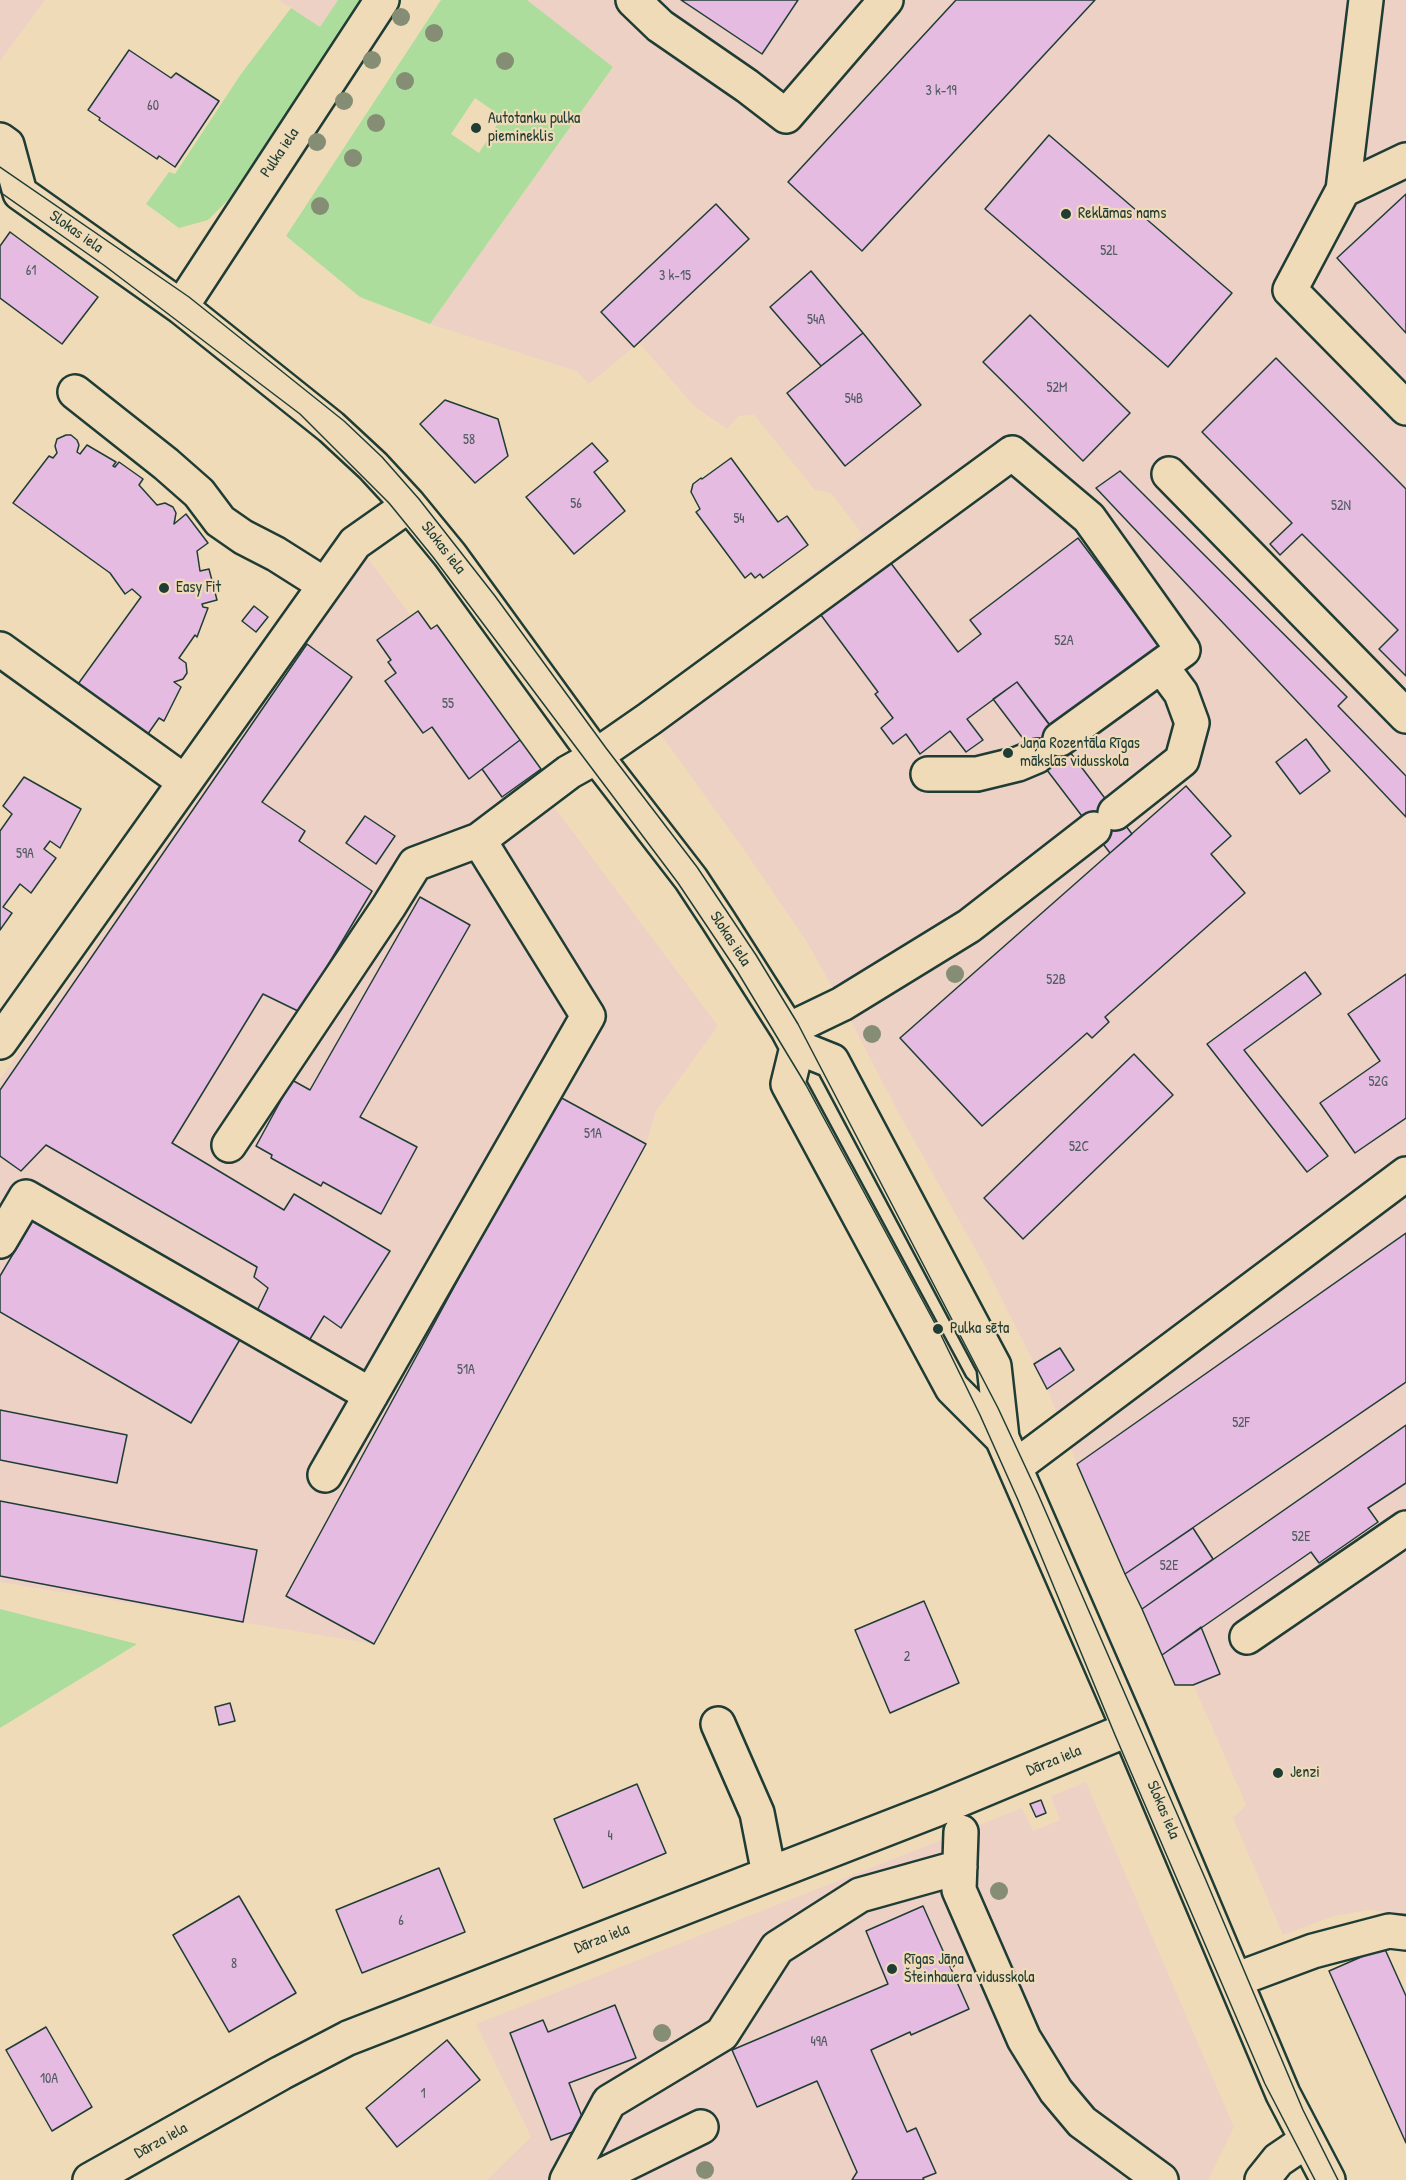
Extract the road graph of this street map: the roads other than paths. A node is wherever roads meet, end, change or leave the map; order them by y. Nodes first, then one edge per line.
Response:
1 (382, 0) edge
2 (633, 0) edge
3 (886, 0) edge
4 (1366, 0) edge
5 (0, 140) edge
6 (1406, 160) edge
7 (1343, 189) junction
8 (181, 307) junction
9 (75, 392) dead end
10 (1406, 408) edge
11 (1169, 474) dead end
12 (409, 505) junction
13 (325, 585) junction
14 (0, 649) edge
15 (1161, 666) junction
16 (1406, 716) edge
17 (596, 756) junction
18 (928, 774) dead end
19 (185, 782) junction
20 (479, 840) junction
21 (792, 1039) junction
22 (0, 1042) edge
23 (229, 1145) dead end
24 (1406, 1174) edge
25 (0, 1241) edge
26 (371, 1395) junction
27 (1009, 1452) junction
28 (325, 1475) dead end
29 (1406, 1528) edge
30 (1247, 1637) dead end
31 (718, 1724) dead end
32 (1129, 1729) junction
33 (961, 1832) dead end
34 (960, 1867) junction
35 (769, 1874) junction
36 (1406, 1933) edge
37 (1235, 1980) junction
38 (701, 2127) dead end
39 (1306, 2141) junction
40 (90, 2180) edge
41 (567, 2180) edge
42 (593, 2180) edge
43 (1161, 2180) edge
44 (1262, 2180) edge
45 (1328, 2180) edge

1 - 8 street, Pulka iela
2 - 3 street
4 - 7 street
5 - 8 street, Slokas iela
6 - 7 street
7 - 10 street
8 - 12 street, Slokas iela
9 - 13 street
11 - 16 street
12 - 13 street
12 - 17 street, Slokas iela
13 - 19 street
14 - 19 street
15 - 17 street
15 - 18 street
15 - 21 street
17 - 20 street
17 - 21 street, Slokas iela
19 - 22 street
20 - 23 street
20 - 26 street
21 - 27 street, Slokas iela
21 - 27 street, Slokas iela
24 - 27 street
25 - 26 street
26 - 28 street
27 - 32 street, Slokas iela
29 - 30 street
31 - 35 street
32 - 35 street, Dārza iela
32 - 37 street, Slokas iela
33 - 34 street
34 - 41 street
34 - 43 street
35 - 40 street, Dārza iela
36 - 37 street
37 - 39 street, Slokas iela
38 - 42 street
39 - 44 street
39 - 45 street, Slokas iela

